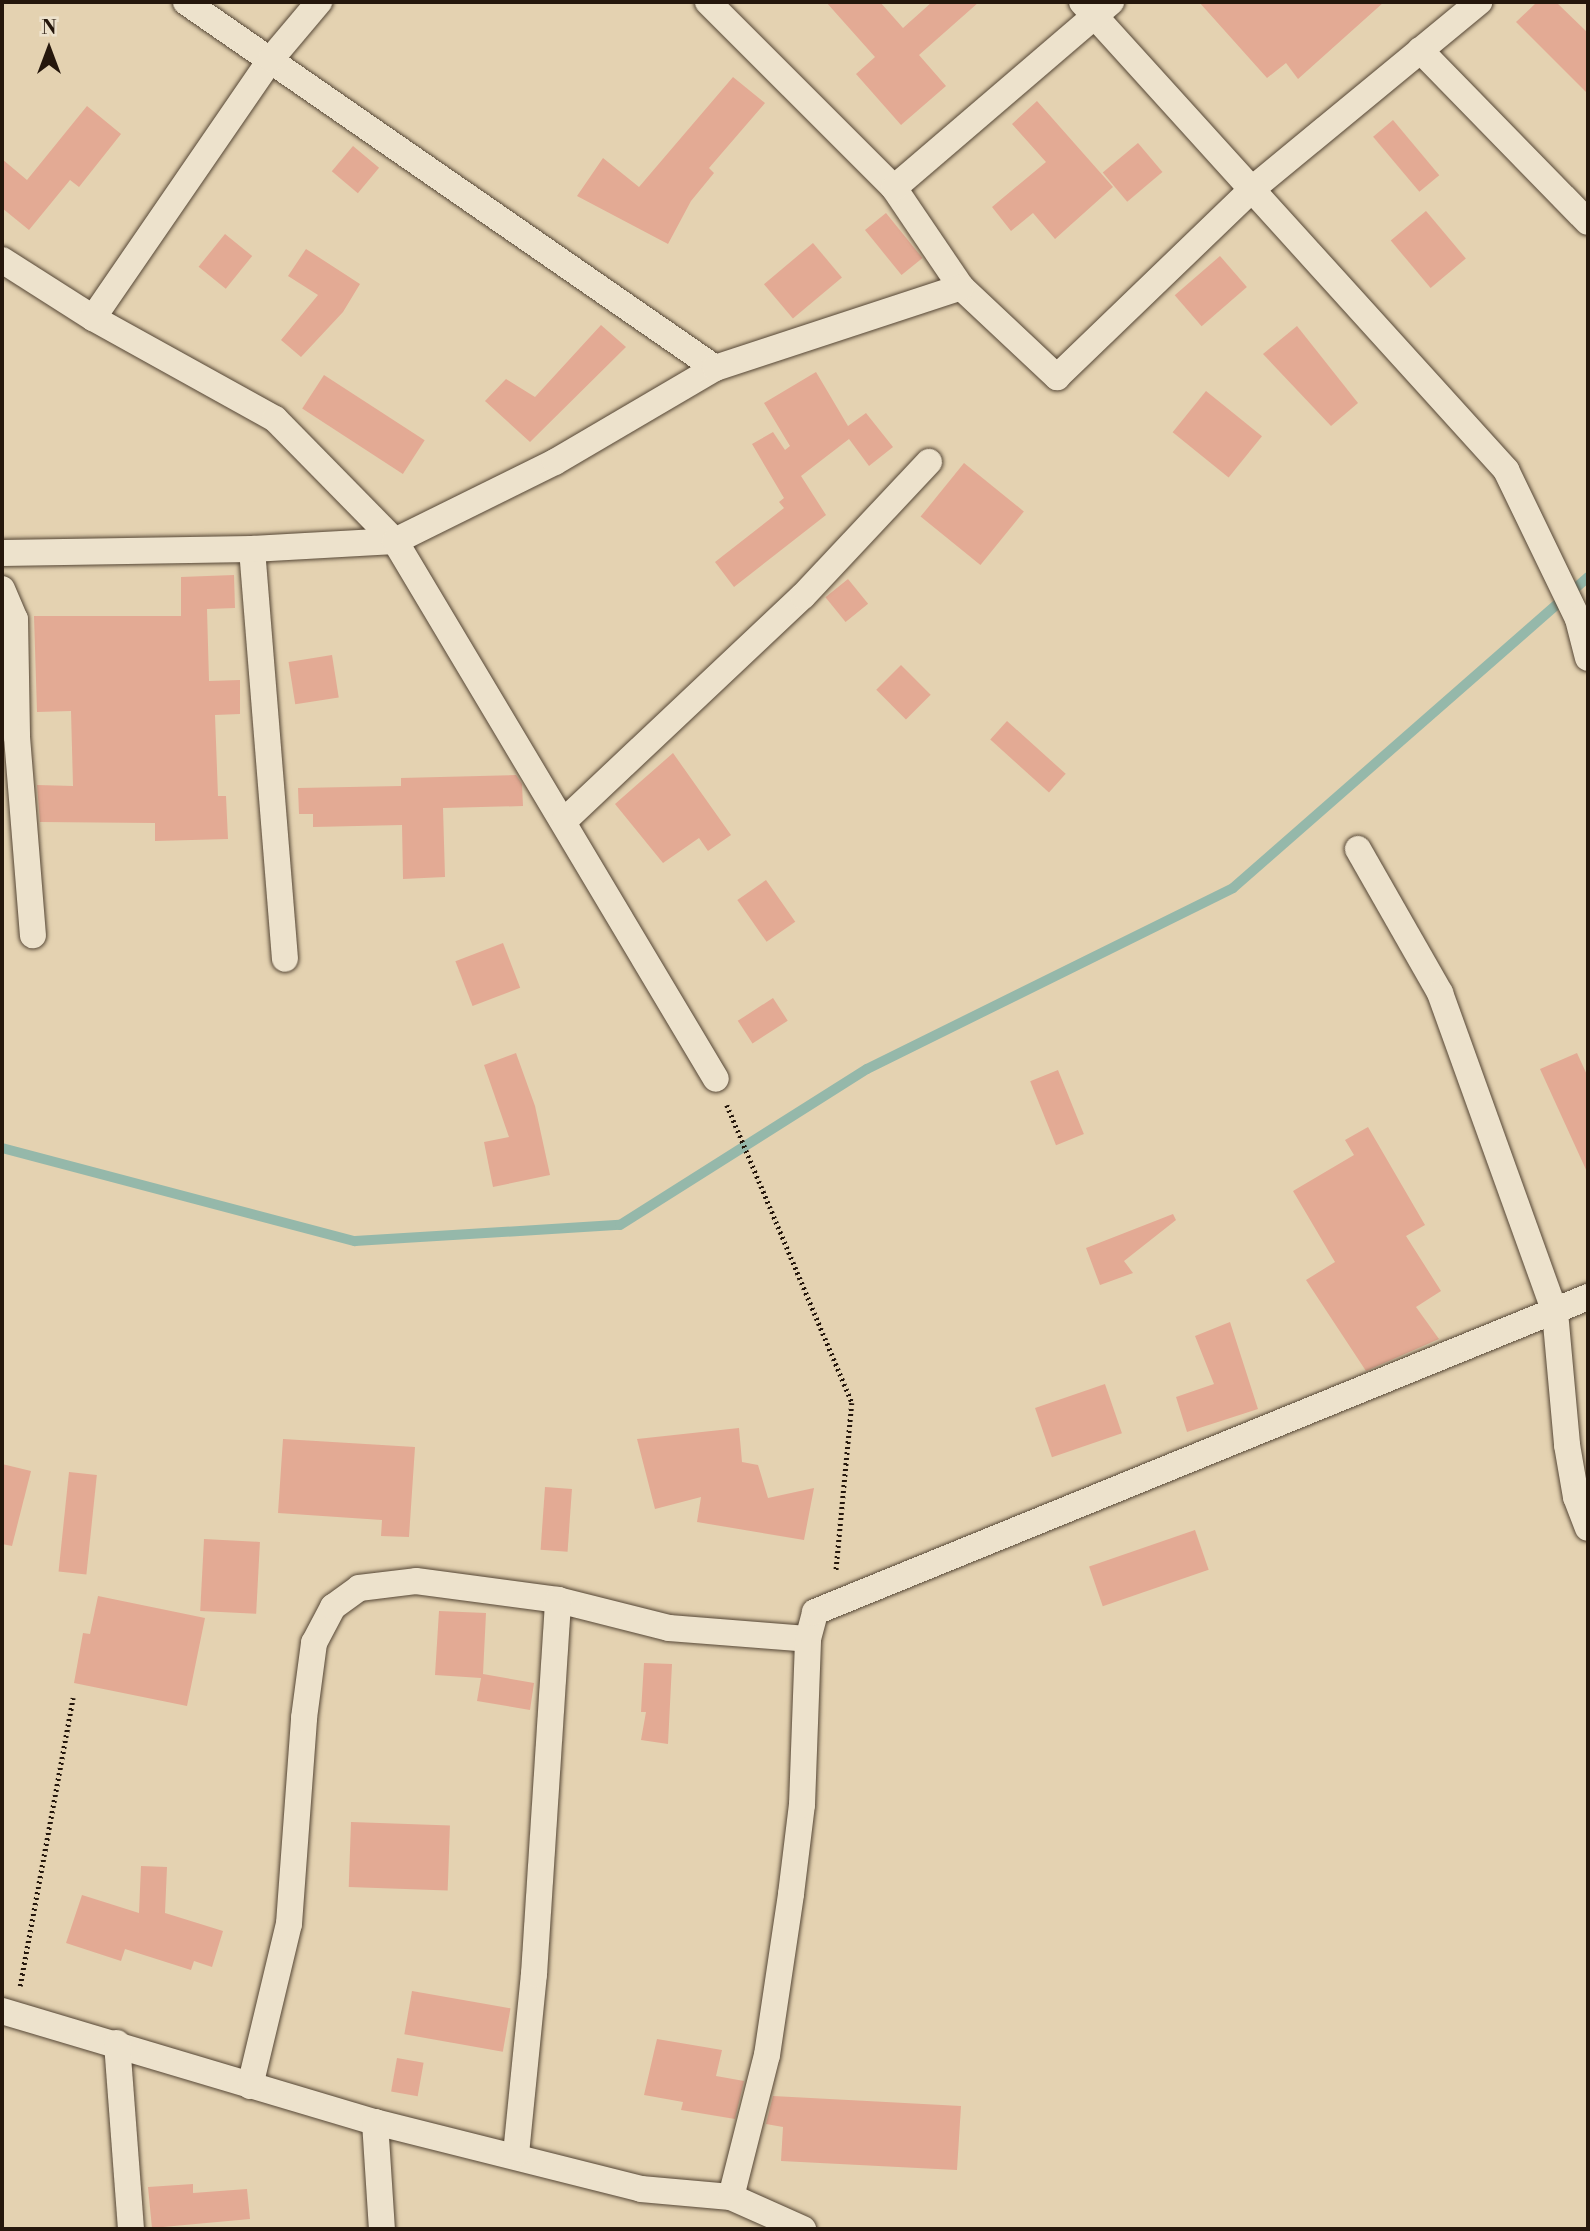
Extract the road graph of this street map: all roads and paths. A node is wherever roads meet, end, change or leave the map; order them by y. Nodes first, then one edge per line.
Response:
1 (186, 2) edge
2 (319, 2) edge
3 (708, 2) edge
4 (1479, 2) edge
5 (1096, 6) edge
6 (1420, 50) junction
7 (271, 60) junction
8 (894, 188) junction
9 (1251, 190) junction
10 (1588, 222) edge
11 (2, 260) edge
12 (961, 288) junction
13 (93, 318) junction
14 (715, 368) junction
15 (929, 462) dead end
16 (395, 541) junction
17 (252, 549) junction
18 (2, 553) edge
19 (2, 589) edge
20 (1588, 658) edge
21 (564, 821) junction
22 (1358, 849) dead end
23 (33, 935) dead end
24 (285, 959) dead end
25 (716, 1079) joint
26 (1588, 1297) edge
27 (1555, 1312) junction
28 (1588, 1528) edge
29 (558, 1600) junction
30 (833, 1603) junction
31 (808, 1639) junction
32 (73, 1698) dead end
33 (8, 2012) edge
34 (117, 2043) junction
35 (250, 2086) junction
36 (375, 2122) junction
37 (516, 2154) junction
38 (731, 2197) junction
39 (131, 2229) edge
40 (382, 2229) edge
41 (803, 2229) edge

1 - 7 street
2 - 7 street
3 - 8 street
4 - 6 street
5 - 8 street
5 - 9 street
6 - 9 street
6 - 10 street
7 - 13 street
7 - 14 street
8 - 12 street
9 - 12 street
9 - 20 street
11 - 13 street
12 - 14 street
13 - 16 street
14 - 16 street
15 - 21 street
16 - 17 street
16 - 21 street
17 - 18 street
17 - 24 street
19 - 23 street
21 - 25 street
22 - 27 street
25 - 30 path
26 - 27 street
27 - 28 street
27 - 30 street
29 - 31 street
29 - 35 street
29 - 37 street
30 - 31 street
31 - 38 street
32 - 33 path
33 - 34 street
34 - 35 street
34 - 39 street
35 - 36 street
36 - 37 street
36 - 40 street
37 - 38 street
38 - 41 street

